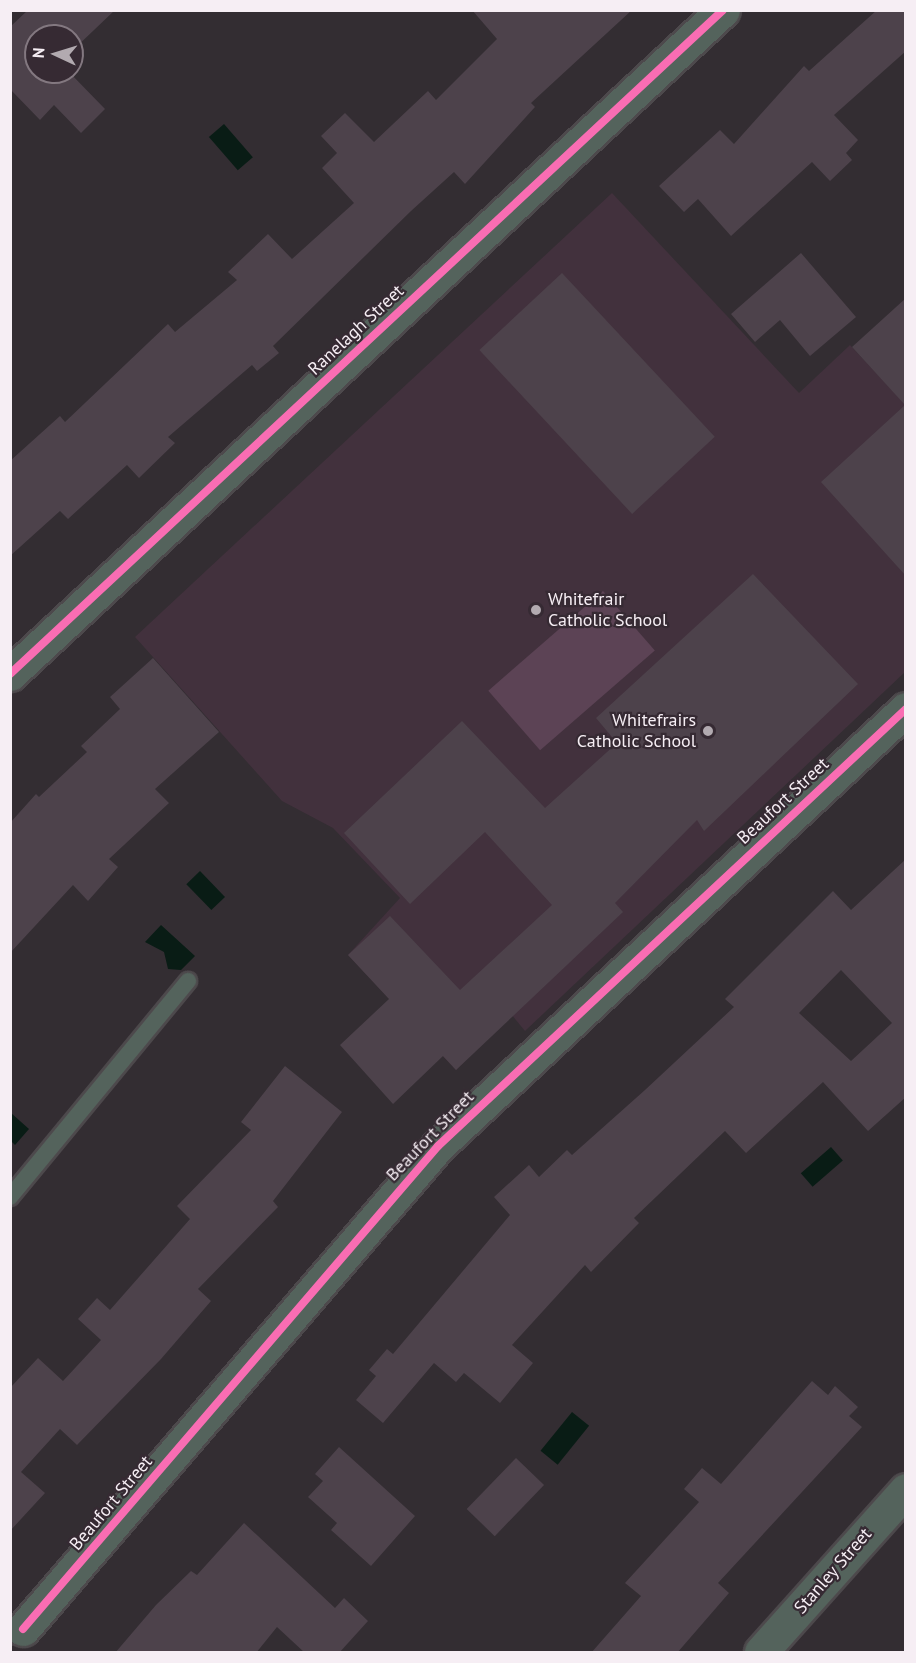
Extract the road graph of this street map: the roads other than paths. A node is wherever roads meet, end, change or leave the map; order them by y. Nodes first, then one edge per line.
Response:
1 (723, 10) edge
2 (10, 674) edge
3 (906, 709) edge
4 (188, 981) dead end
5 (10, 1197) edge
6 (906, 1490) edge
7 (23, 1635) edge
8 (761, 1653) edge

1 - 2 street, Ranelagh Street
3 - 7 street, Beaufort Street
4 - 5 lane
6 - 8 street, Stanley Street

